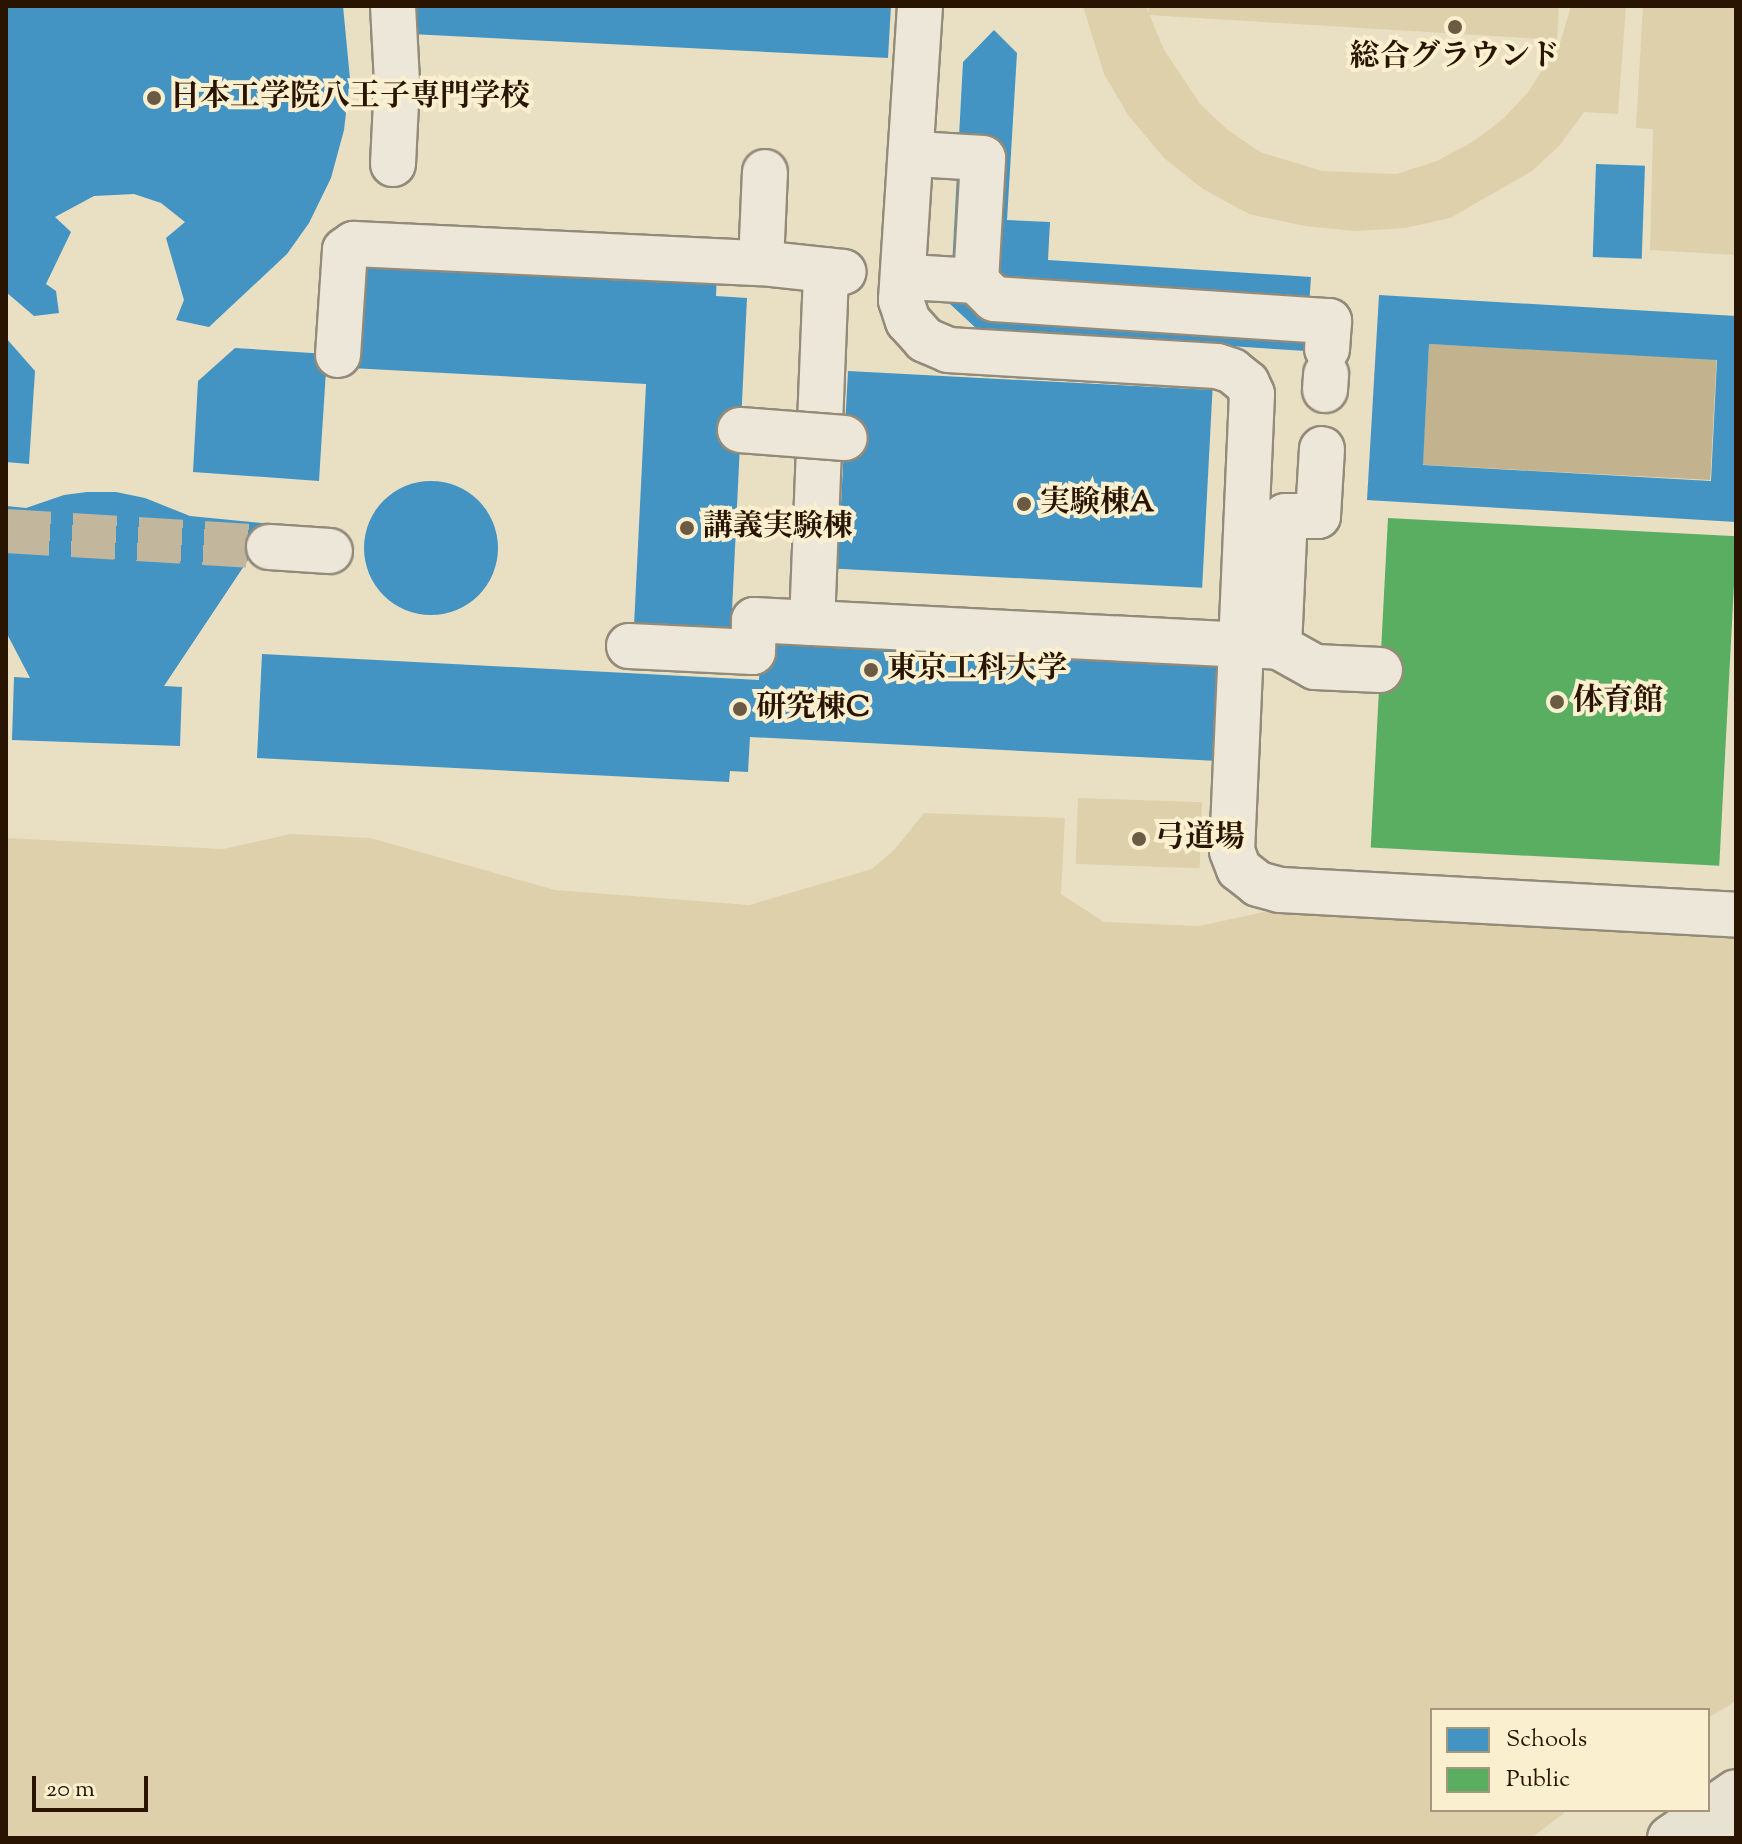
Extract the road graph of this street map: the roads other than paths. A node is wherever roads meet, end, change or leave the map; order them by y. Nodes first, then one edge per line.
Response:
1 (393, 6) edge
2 (920, 6) edge
3 (932, 155) dead end
4 (765, 172) dead end
5 (387, 202) junction
6 (761, 263) junction
7 (925, 278) dead end
8 (976, 281) junction
9 (338, 355) dead end
10 (740, 430) dead end
11 (845, 438) dead end
12 (269, 547) tunnel mouth
13 (330, 551) dead end
14 (812, 623) junction
15 (629, 646) dead end
16 (1260, 646) junction
17 (1380, 670) dead end
18 (1736, 915) edge
19 (1736, 1792) edge
20 (1710, 1810) edge
21 (1707, 1812) edge
22 (1736, 1834) edge
23 (1670, 1838) edge
24 (1729, 1838) edge

1 - 5 street
2 - 16 street
3 - 8 street
4 - 6 street
5 - 6 street
5 - 9 street
6 - 14 street
7 - 8 street
8 - 16 street
10 - 11 street, bridge
12 - 13 street
14 - 15 street
14 - 16 street
16 - 17 street
16 - 18 street
19 - 20 highway
21 - 23 highway
22 - 24 highway

